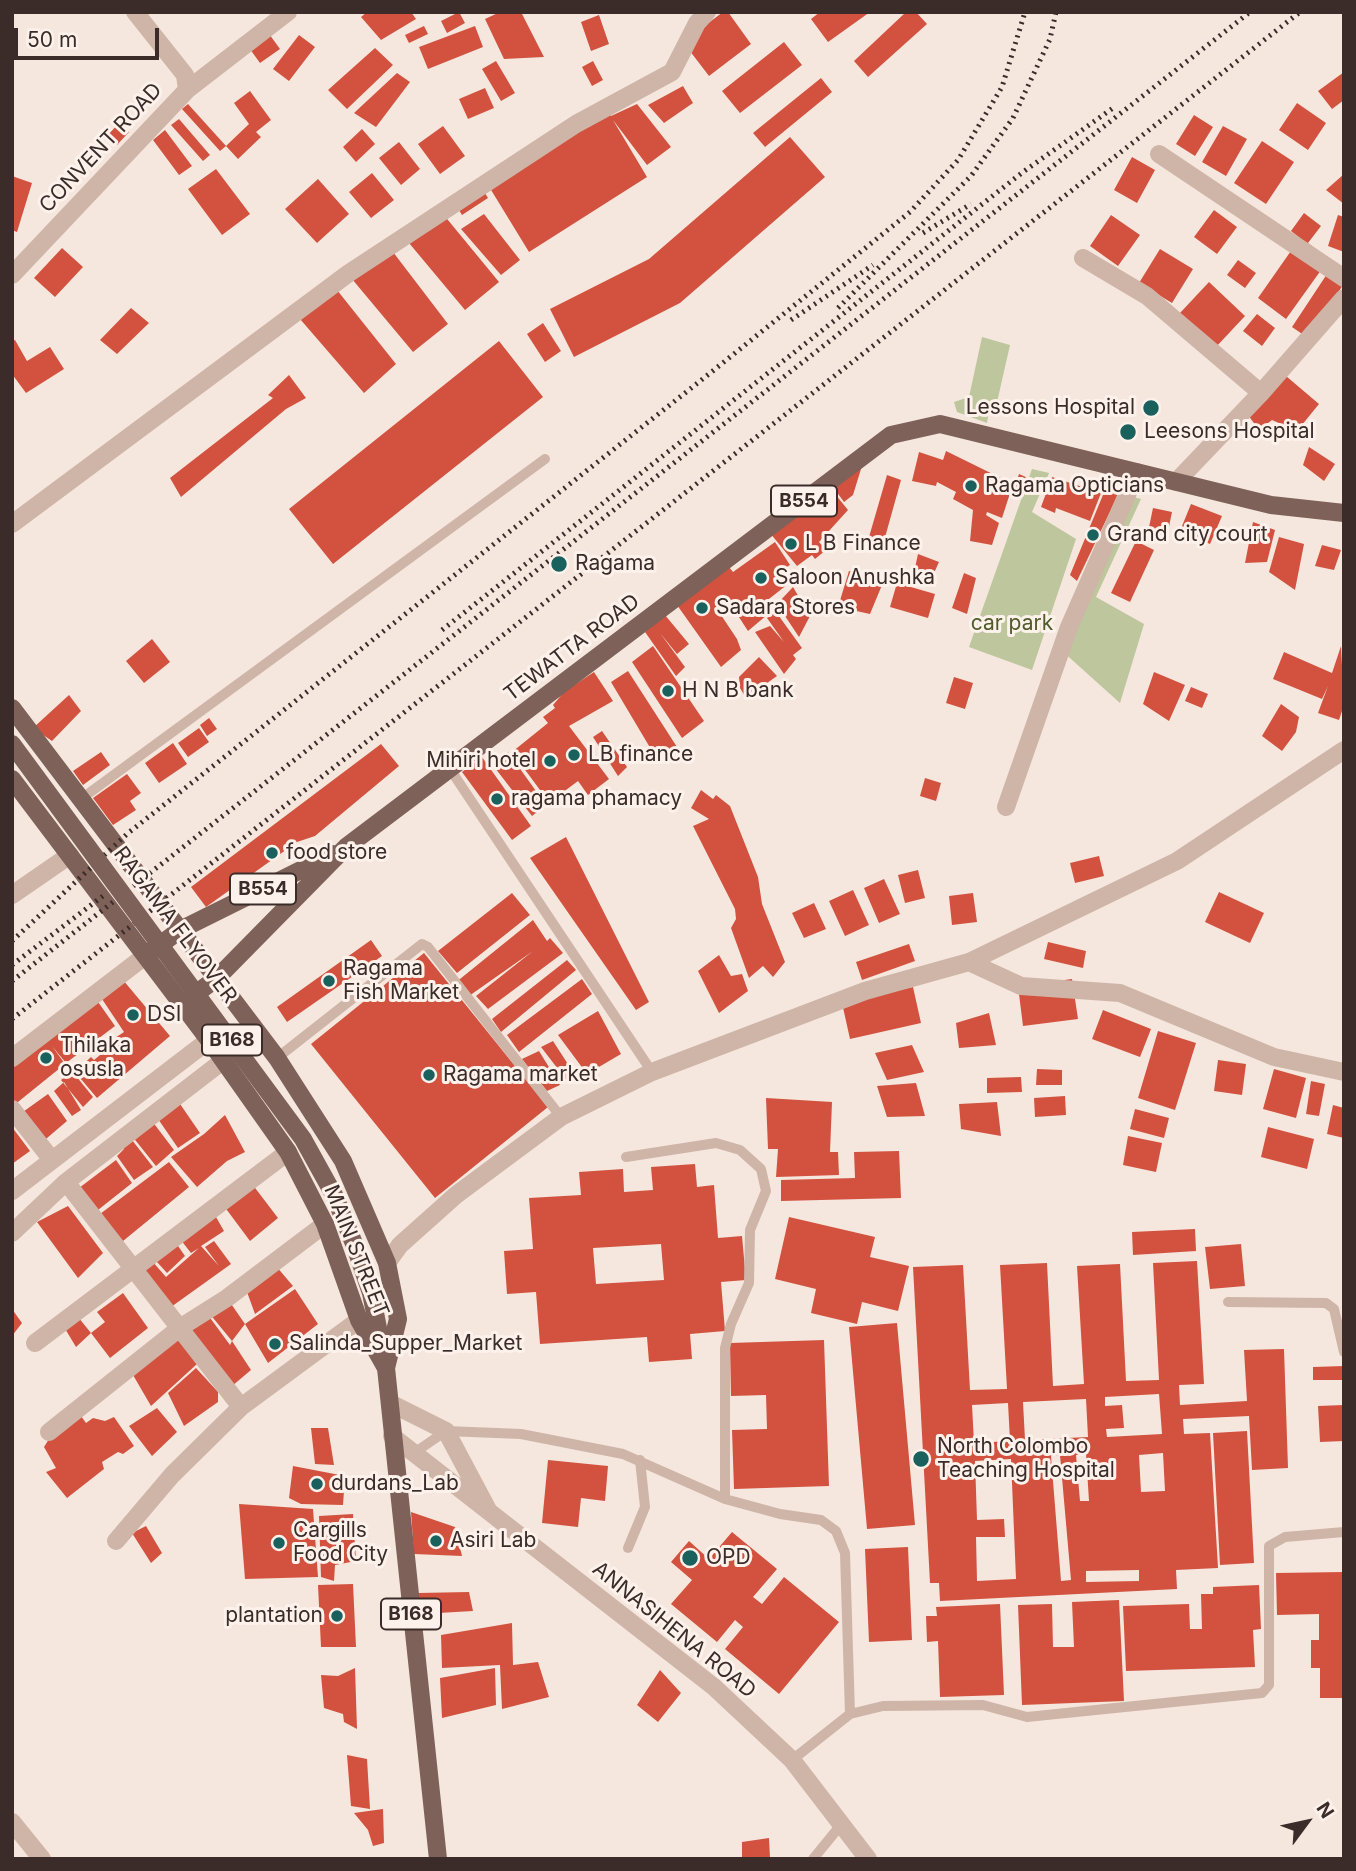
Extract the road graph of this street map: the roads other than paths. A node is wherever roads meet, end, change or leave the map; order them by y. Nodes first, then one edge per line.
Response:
1 (135, 12) edge
2 (288, 12) edge
3 (707, 12) edge
4 (187, 90) junction
5 (1159, 154) dead end
6 (1083, 258) dead end
7 (12, 275) edge
8 (1344, 278) edge
9 (1344, 298) edge
10 (1261, 393) junction
11 (545, 459) dead end
12 (1137, 472) junction
13 (1176, 482) junction
14 (1344, 513) edge
15 (12, 524) edge
16 (12, 708) edge
17 (12, 744) edge
18 (1344, 750) edge
19 (450, 769) junction
20 (12, 779) edge
21 (81, 799) junction
22 (1006, 807) dead end
23 (346, 847) junction
24 (70, 855) junction
25 (12, 895) edge
26 (180, 930) junction
27 (145, 956) junction
28 (970, 962) junction
29 (217, 978) junction
30 (183, 1004) junction
31 (209, 1040) junction
32 (12, 1058) edge
33 (277, 1058) junction
34 (224, 1060) junction
35 (652, 1072) junction
36 (1344, 1072) edge
37 (12, 1110) edge
38 (561, 1117) junction
39 (288, 1152) junction
40 (626, 1157) dead end
41 (52, 1160) junction
42 (66, 1182) junction
43 (12, 1191) edge
44 (325, 1224) junction
45 (12, 1233) edge
46 (387, 1263) junction
47 (134, 1268) junction
48 (1228, 1302) dead end
49 (359, 1320) junction
50 (181, 1327) junction
51 (35, 1343) dead end
52 (1344, 1352) edge
53 (386, 1368) junction
54 (390, 1403) junction
55 (242, 1407) junction
56 (446, 1431) junction
57 (49, 1432) dead end
58 (392, 1436) junction
59 (414, 1453) junction
60 (640, 1460) junction
61 (725, 1499) junction
62 (492, 1516) junction
63 (1344, 1532) edge
64 (116, 1541) dead end
65 (628, 1548) dead end
66 (850, 1714) junction
67 (792, 1760) junction
68 (12, 1822) edge
69 (840, 1826) junction
70 (42, 1859) edge
71 (438, 1859) edge
72 (813, 1859) edge
73 (868, 1859) edge

1 - 4 street, CONVENT ROAD
2 - 4 street
3 - 15 street
4 - 7 street, CONVENT ROAD
5 - 8 street
6 - 10 street
9 - 10 street
10 - 13 street
11 - 21 lane
12 - 13 main road, TEWATTA ROAD / B554
12 - 19 main road, TEWATTA ROAD / B554
12 - 22 street
13 - 14 main road, TEWATTA ROAD / B554
16 - 21 main road, B168
17 - 53 main road, RAGAMA FLYOVER / B168, bridge
18 - 28 street
19 - 23 main road, TEWATTA ROAD / B554
19 - 35 lane
20 - 24 main road, MAIN STREET / B168
21 - 26 main road, B168
23 - 26 main road, TEWATTA ROAD / B554
23 - 29 main road, TEWATTA ROAD / B554
24 - 25 street
24 - 27 main road, MAIN STREET / B168
26 - 27 main road, TEWATTA ROAD
26 - 29 main road, B168
27 - 30 main road, MAIN STREET / B168
27 - 32 street
28 - 35 street
28 - 36 street
29 - 30 main road, TEWATTA ROAD
29 - 33 main road, B168
30 - 31 main road, MAIN STREET / B168
31 - 34 main road, MAIN STREET / B168
31 - 41 street
33 - 38 lane
33 - 46 main road, B168
34 - 39 main road, MAIN STREET / B168
34 - 42 street
35 - 38 street
37 - 41 street
38 - 46 street
39 - 44 main road, MAIN STREET / B168
39 - 47 street
40 - 61 lane
41 - 43 street
42 - 45 street
42 - 47 street
44 - 49 main road, MAIN STREET / B168
44 - 50 street
46 - 53 main road, B168
47 - 50 street
47 - 51 street
48 - 52 lane
49 - 53 main road, MAIN STREET / B168
49 - 55 street
50 - 55 street
50 - 57 street
53 - 54 main road, B168
54 - 56 street
54 - 58 main road, B168
55 - 64 street
56 - 59 lane
56 - 60 lane
56 - 62 street, ANNASIHENA ROAD
58 - 59 street, ANNASIHENA ROAD
58 - 71 main road, B168
59 - 62 street, ANNASIHENA ROAD
60 - 61 lane
60 - 65 lane
61 - 66 lane
62 - 67 street, ANNASIHENA ROAD
63 - 66 lane
66 - 67 lane
67 - 69 street, ANNASIHENA ROAD
68 - 70 street
69 - 72 lane
69 - 73 street, ANNASIHENA ROAD

